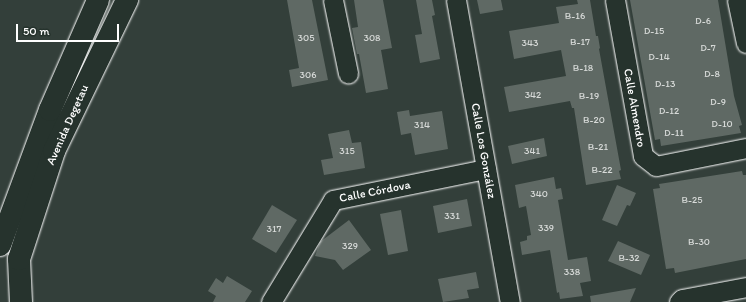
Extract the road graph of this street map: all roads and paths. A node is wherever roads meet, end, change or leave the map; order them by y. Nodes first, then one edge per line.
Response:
1 (98, 0) edge
2 (127, 0) edge
3 (333, 0) edge
4 (456, 0) edge
5 (615, 0) edge
6 (737, 0) edge
7 (746, 43) edge
8 (348, 73) dead end
9 (746, 148) edge
10 (486, 169) junction
11 (0, 245) edge
12 (746, 287) edge
13 (21, 302) edge
14 (271, 302) edge
15 (510, 302) edge
16 (679, 302) edge

1 - 11 main road, Avenida Degetau
2 - 13 main road, Avenida Degetau
3 - 8 street
4 - 10 street, Calle Los González
5 - 9 street, Calle Almendro
6 - 7 street
10 - 14 street, Calle Córdova
10 - 15 street, Calle Los González
12 - 16 street

